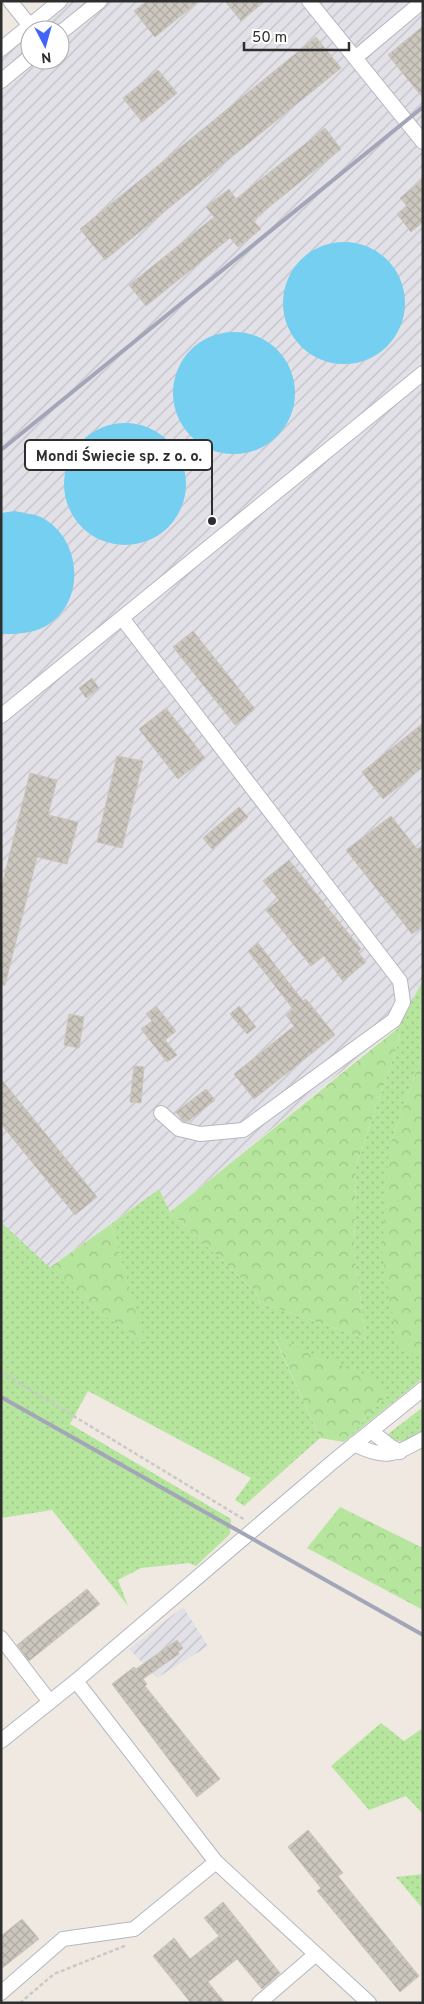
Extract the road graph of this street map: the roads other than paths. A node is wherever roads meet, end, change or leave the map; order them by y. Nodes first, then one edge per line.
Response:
1 (10, 1) edge
2 (100, 1) edge
3 (309, 1) edge
4 (423, 1) edge
5 (56, 3) edge
6 (25, 20) edge
7 (37, 20) edge
8 (70, 25) edge
9 (20, 33) edge
10 (2, 46) edge
11 (355, 58) junction
12 (20, 66) edge
13 (1, 81) edge
14 (422, 140) edge
15 (423, 373) edge
16 (122, 618) junction
17 (1, 716) edge
18 (162, 1113) dead end
19 (423, 1389) edge
20 (371, 1431) junction
21 (423, 1439) edge
22 (354, 1444) junction
23 (400, 1452) junction
24 (1, 1638) edge
25 (76, 1681) junction
26 (50, 1702) junction
27 (1, 1741) edge
28 (216, 1862) junction
29 (316, 1954) junction
30 (1, 1993) edge
31 (259, 2003) edge
32 (369, 2003) edge

1 - 6 street
2 - 8 street
3 - 11 street
4 - 11 street
5 - 7 street
9 - 10 street
11 - 14 street
12 - 13 street
15 - 16 street
16 - 17 street
16 - 18 street
19 - 20 street
20 - 22 street
20 - 23 street
21 - 23 street
22 - 23 street
22 - 25 street
24 - 26 street
25 - 26 street
25 - 28 street
26 - 27 street
28 - 29 street
28 - 30 street
29 - 31 street
29 - 32 street

